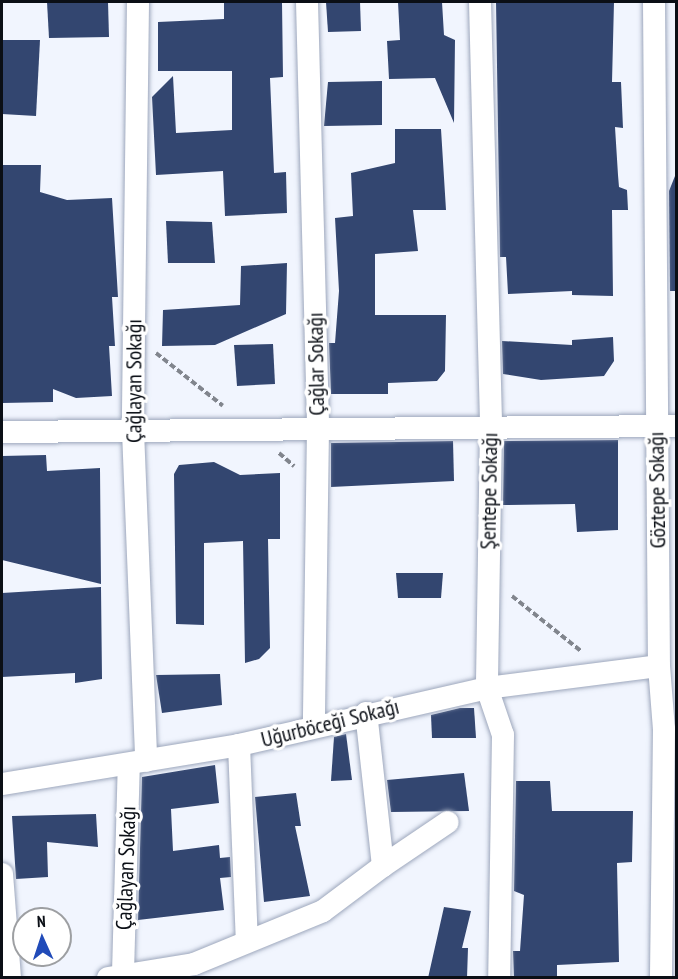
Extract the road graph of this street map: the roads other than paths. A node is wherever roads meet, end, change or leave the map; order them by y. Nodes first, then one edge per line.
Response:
1 (138, 2) edge
2 (307, 2) edge
3 (480, 2) edge
4 (654, 2) edge
5 (666, 426) edge
6 (490, 427) junction
7 (318, 428) junction
8 (133, 431) junction
9 (2, 432) edge
10 (659, 666) junction
11 (487, 688) junction
12 (366, 713) junction
13 (314, 726) junction
14 (670, 729) edge
15 (239, 746) junction
16 (138, 762) junction
17 (2, 784) edge
18 (448, 822) dead end
19 (383, 866) junction
20 (2, 874) edge
21 (247, 941) junction
22 (115, 975) edge
23 (10, 978) edge
24 (499, 978) edge
25 (661, 978) edge

1 - 8 street, Çağlayan Sokağı
2 - 7 street, Çağlar Sokağı
3 - 6 street, Şentepe Sokağı
4 - 5 street, Göztepe Sokağı
5 - 6 street
5 - 10 street, Göztepe Sokağı
6 - 7 street
6 - 11 street, Şentepe Sokağı
7 - 8 street
7 - 13 street, Çağlar Sokağı
8 - 9 street
8 - 16 street, Çağlayan Sokağı
10 - 11 street, Uğurböceği Sokağı
10 - 14 street, Göztepe Sokağı
11 - 12 street, Uğurböceği Sokağı
11 - 24 street, Şentepe Sokağı
12 - 13 street, Uğurböceği Sokağı
12 - 19 street
13 - 15 street, Uğurböceği Sokağı
14 - 25 street, Göztepe Sokağı
15 - 16 street, Uğurböceği Sokağı
15 - 21 street
16 - 17 street, Uğurböceği Sokağı
16 - 22 street, Çağlayan Sokağı
18 - 19 street
19 - 21 street
20 - 23 street
21 - 22 street

